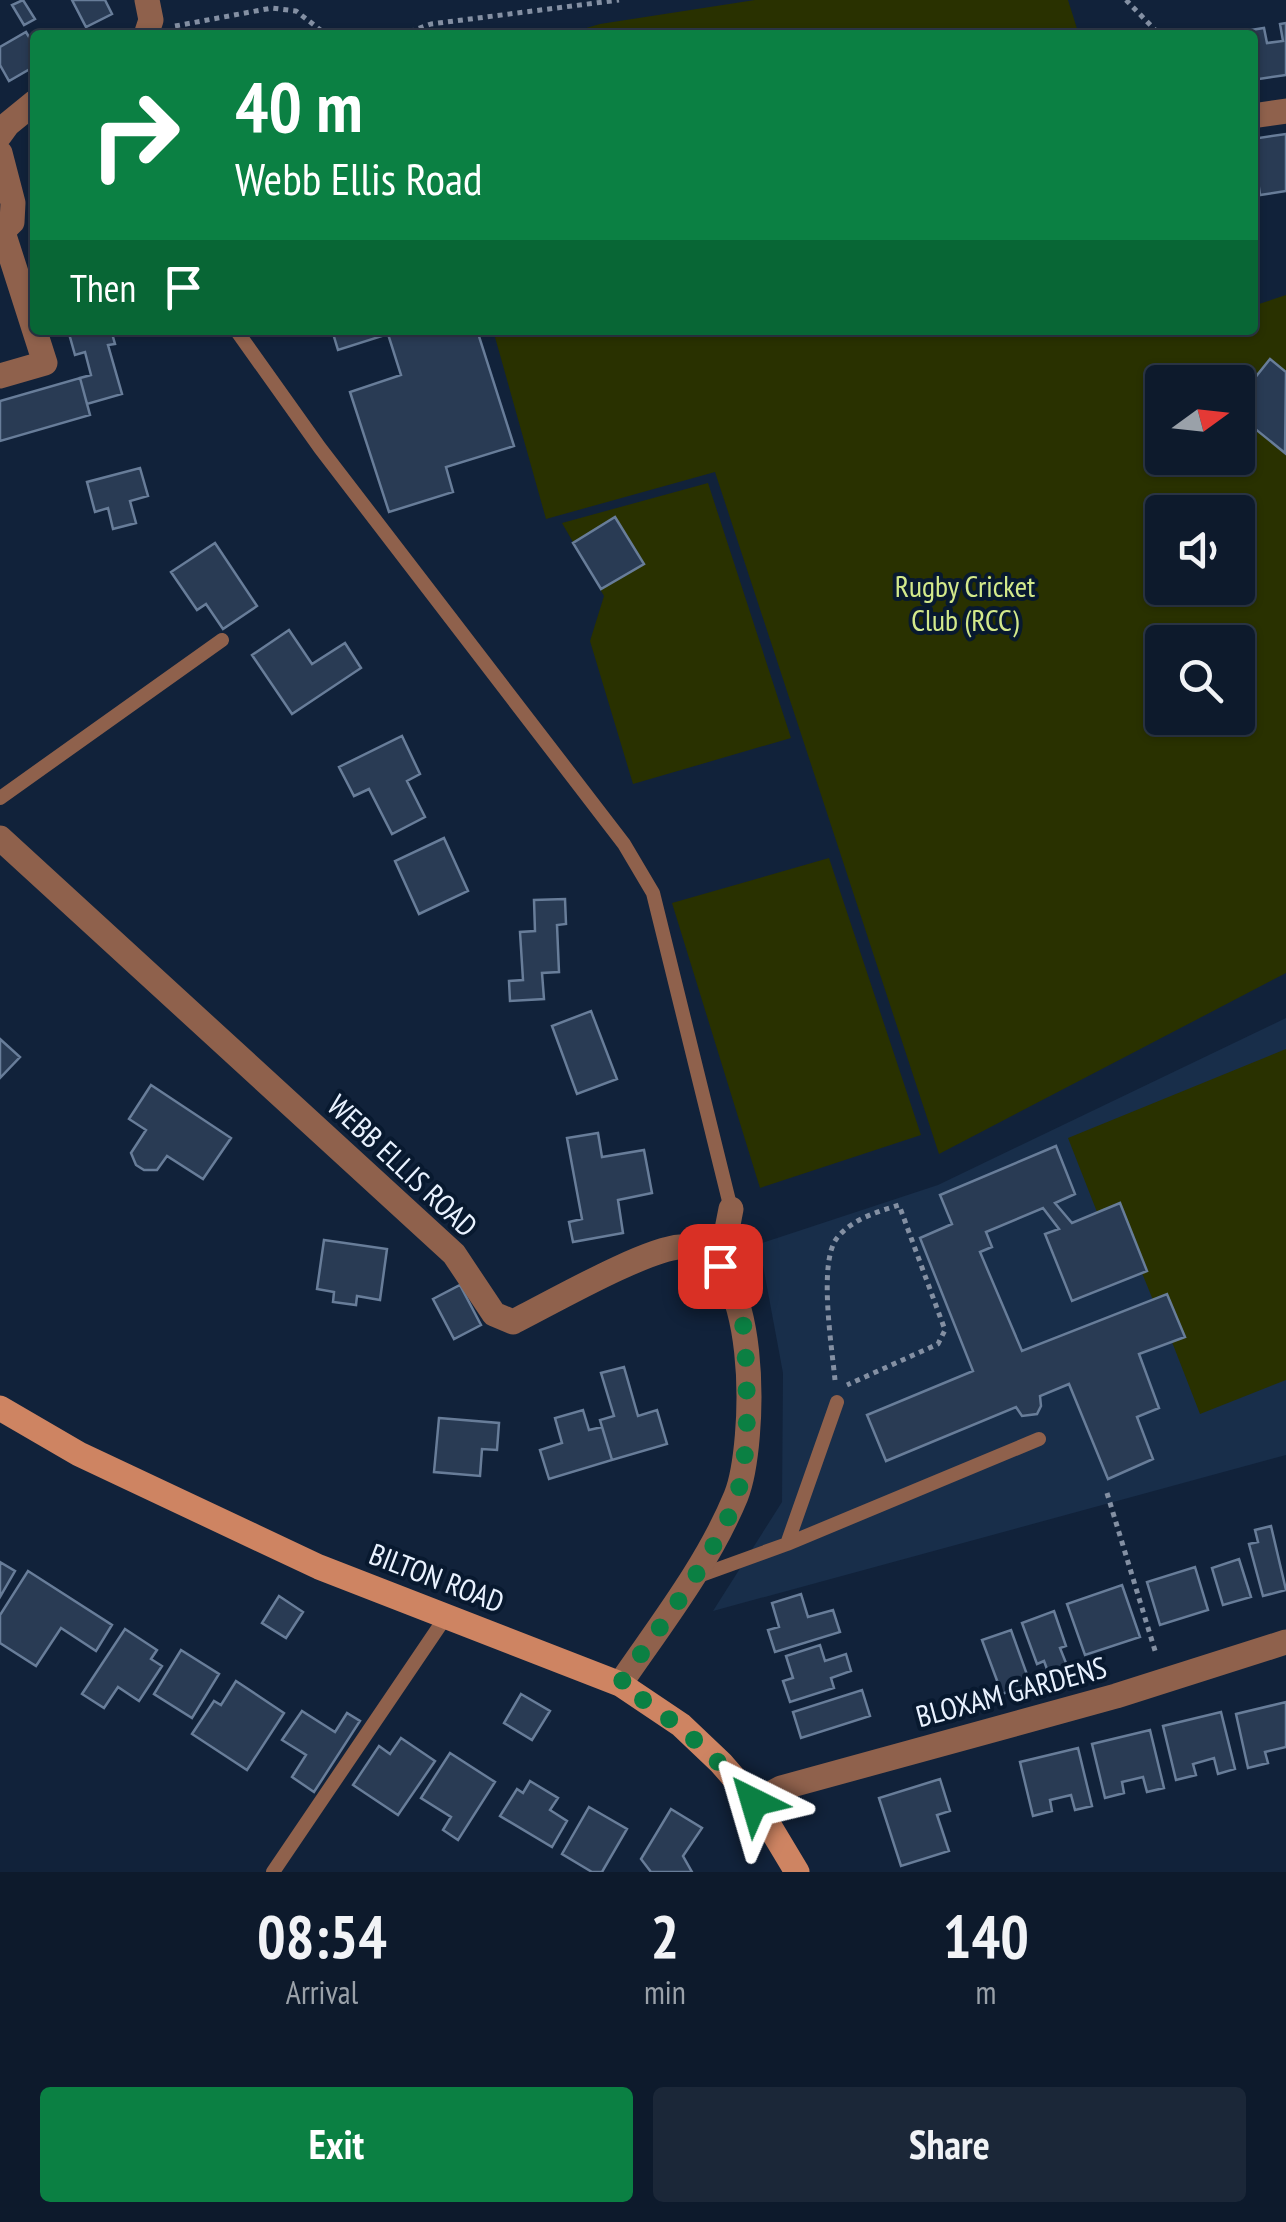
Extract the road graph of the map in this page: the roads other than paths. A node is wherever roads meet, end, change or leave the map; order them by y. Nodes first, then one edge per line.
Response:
1 (147, 0) edge
2 (148, 30) edge
3 (30, 106) edge
4 (1286, 111) edge
5 (1258, 115) edge
6 (0, 136) edge
7 (0, 153) edge
8 (1, 233) edge
9 (30, 319) edge
10 (36, 335) edge
11 (240, 335) edge
12 (0, 376) edge
13 (222, 640) dead end
14 (0, 798) edge
15 (0, 838) edge
16 (731, 1209) joint
17 (720, 1266) junction
18 (837, 1396) road end
19 (0, 1408) edge
20 (1039, 1439) dead end
21 (787, 1544) junction
22 (691, 1579) junction
23 (447, 1614) junction
24 (1286, 1642) edge
25 (620, 1684) junction
26 (754, 1802) junction
27 (273, 1872) edge
28 (797, 1872) edge

1 - 2 street
3 - 6 street
4 - 5 street
7 - 8 street
8 - 9 street
10 - 12 street
11 - 16 lane
13 - 14 lane
15 - 17 street, WEBB ELLIS ROAD
16 - 17 street
17 - 22 street
18 - 21 lane
19 - 23 main road, BILTON ROAD
20 - 21 lane
21 - 22 lane
22 - 25 street
23 - 25 main road, BILTON ROAD
23 - 27 lane
24 - 26 street, BLOXAM GARDENS
25 - 26 main road, BILTON ROAD
26 - 28 main road, BILTON ROAD

